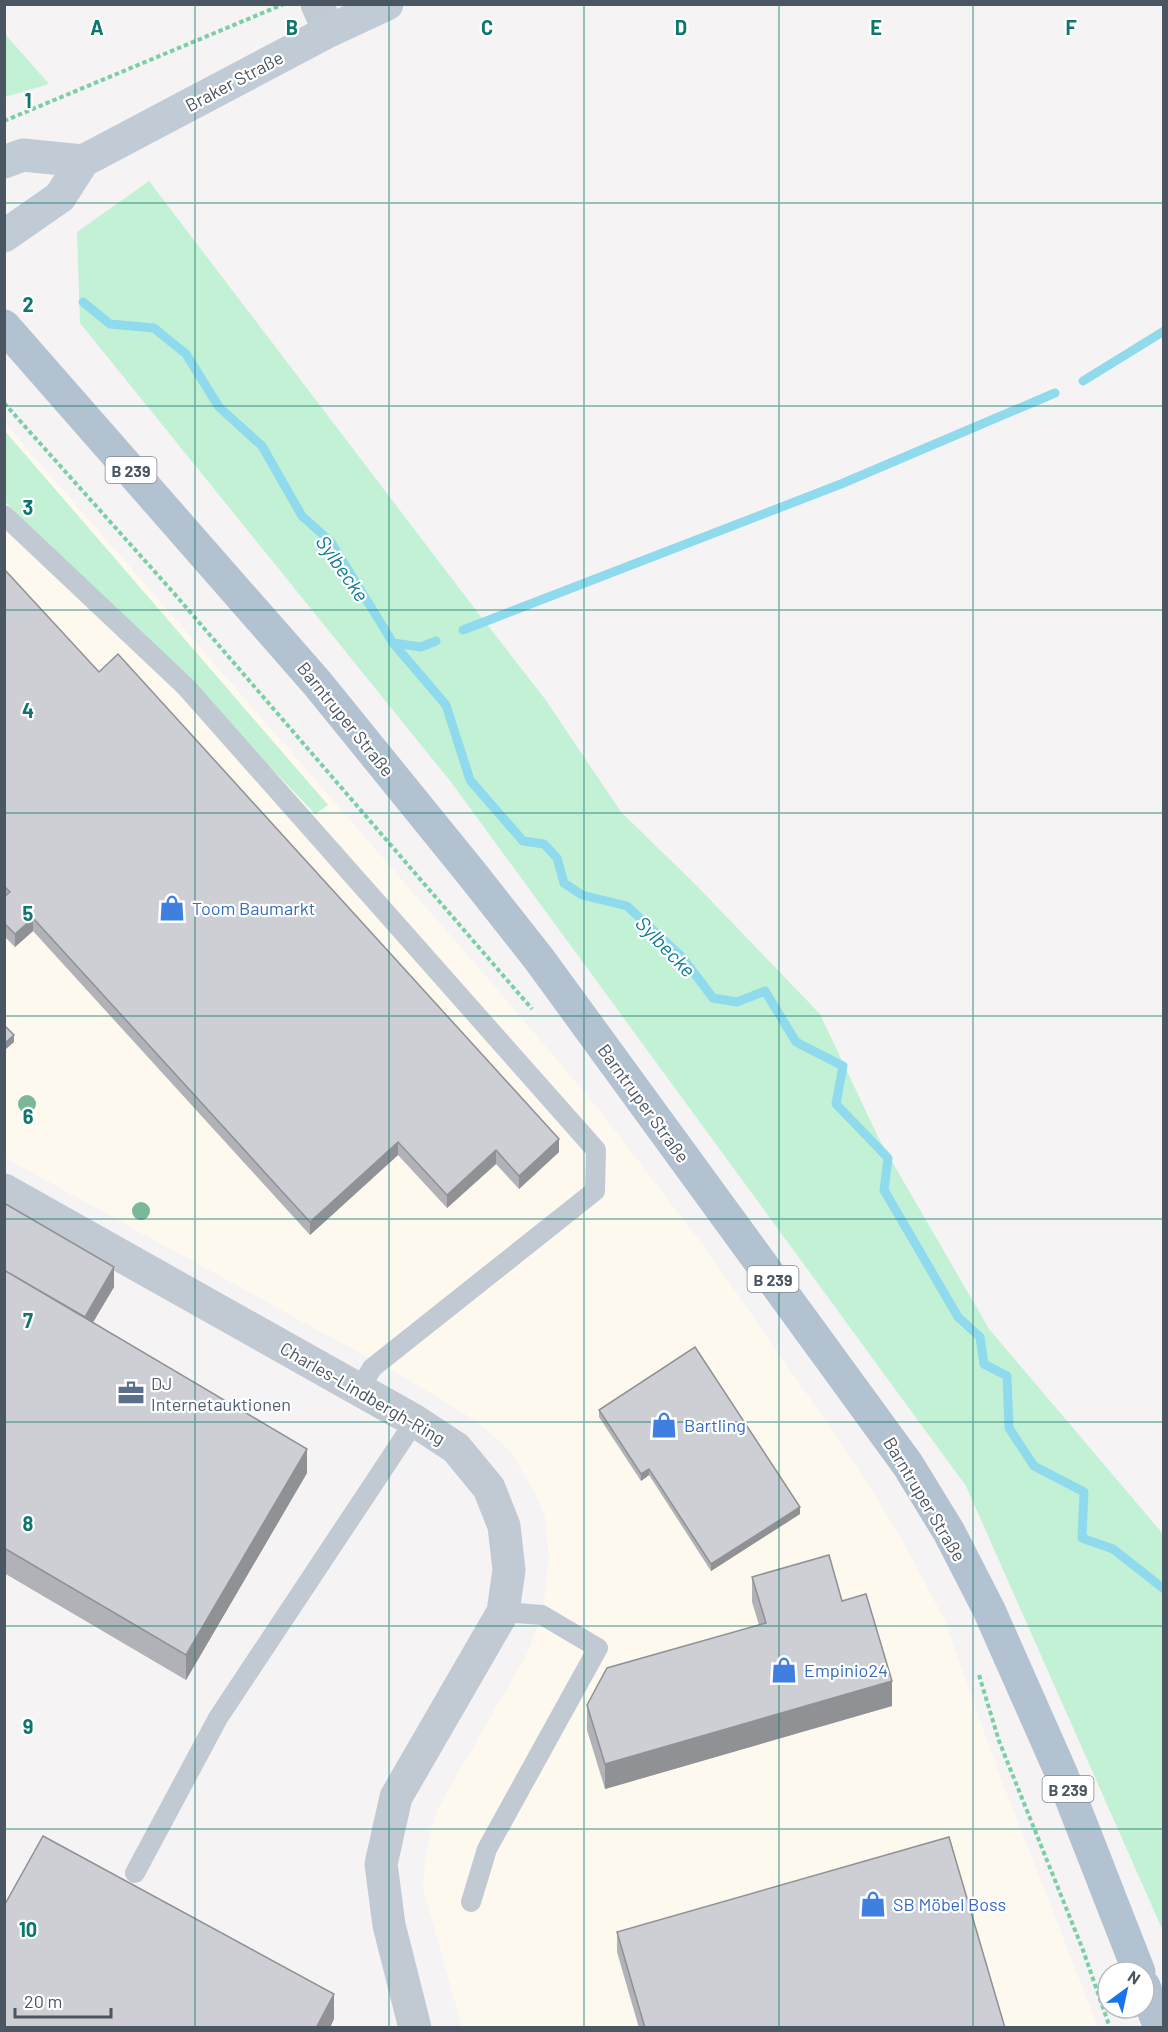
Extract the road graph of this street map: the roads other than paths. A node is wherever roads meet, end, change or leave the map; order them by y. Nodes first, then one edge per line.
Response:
1 (387, 4) edge
2 (323, 18) edge
3 (83, 161) junction
4 (4, 162) edge
5 (4, 236) edge
6 (4, 326) edge
7 (4, 515) edge
8 (4, 1190) edge
9 (360, 1389) junction
10 (415, 1421) junction
11 (503, 1612) junction
12 (135, 1873) dead end
13 (471, 1902) dead end
14 (1134, 1960) edge
15 (415, 2028) edge

1 - 2 street, Braker Straße
2 - 3 street, Braker Straße
3 - 4 street
3 - 5 street, Braker Straße
6 - 14 main road, Barntruper Straße / B 239
7 - 9 lane
8 - 9 street, Charles-Lindbergh-Ring
9 - 10 street, Charles-Lindbergh-Ring
10 - 11 street, Charles-Lindbergh-Ring
10 - 12 lane
11 - 13 lane
11 - 15 street, Charles-Lindbergh-Ring

